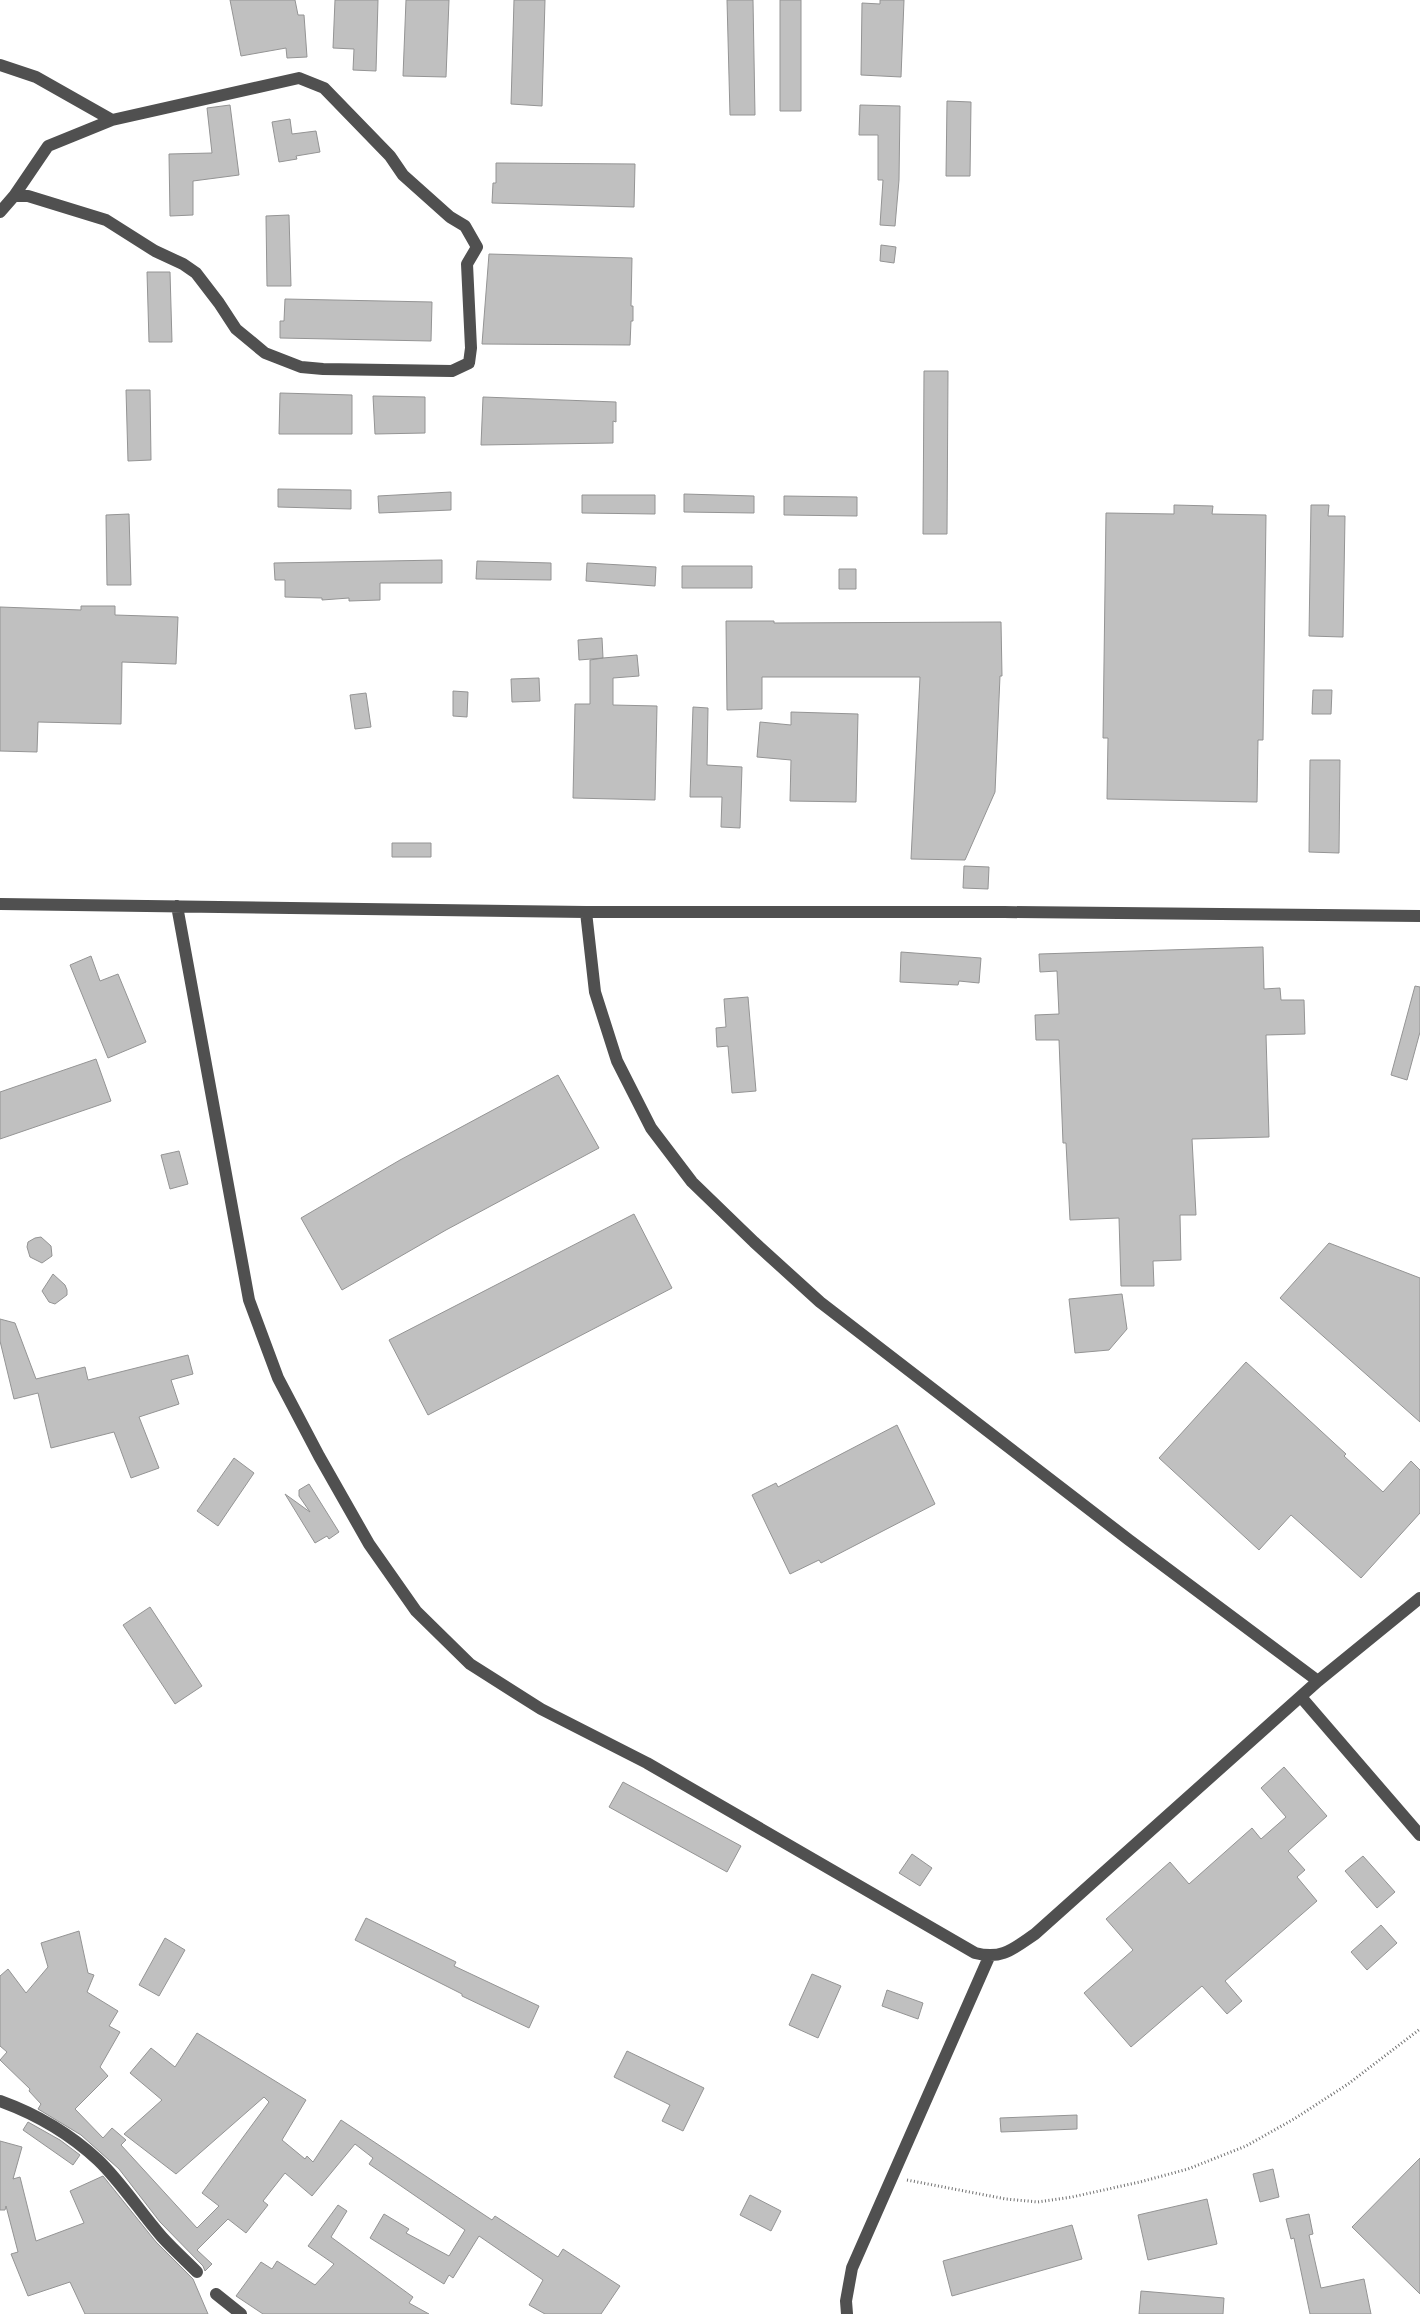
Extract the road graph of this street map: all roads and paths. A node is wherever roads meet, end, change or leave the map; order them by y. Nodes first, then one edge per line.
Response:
1 (0, 66) edge
2 (112, 120) junction
3 (14, 196) junction
4 (0, 212) edge
5 (0, 904) edge
6 (177, 906) junction
7 (586, 912) junction
8 (1420, 916) edge
9 (1420, 1598) edge
10 (1318, 1681) junction
11 (1301, 1697) junction
12 (1420, 1835) edge
13 (989, 1957) junction
14 (1420, 2029) edge
15 (0, 2101) edge
16 (892, 2177) junction
17 (197, 2272) dead end
18 (216, 2294) dead end
19 (241, 2314) edge
20 (847, 2314) edge

1 - 2 street
2 - 3 street
2 - 3 street
3 - 4 street
5 - 6 street
6 - 7 street
6 - 13 street
7 - 8 street
7 - 10 street
9 - 10 street
10 - 11 street
11 - 12 street
11 - 13 street
13 - 16 street
14 - 16 path
15 - 17 street
16 - 20 street
18 - 19 street

